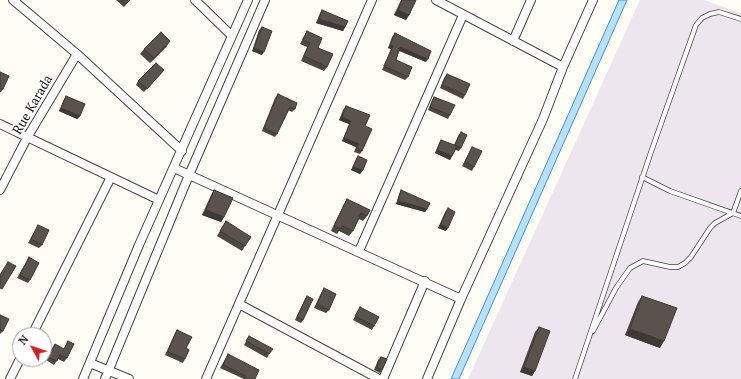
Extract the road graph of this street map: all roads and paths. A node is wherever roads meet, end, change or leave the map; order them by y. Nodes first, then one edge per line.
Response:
1 (13, 0) edge
2 (195, 0) edge
3 (248, 0) edge
4 (265, 0) edge
5 (372, 0) edge
6 (436, 0) edge
7 (531, 0) edge
8 (593, 0) edge
9 (463, 14) junction
10 (741, 19) edge
11 (232, 36) junction
12 (513, 41) junction
13 (77, 54) junction
14 (563, 67) junction
15 (0, 124) edge
16 (28, 136) junction
17 (182, 151) junction
18 (174, 168) junction
19 (189, 175) junction
20 (111, 177) junction
21 (642, 177) junction
22 (0, 190) edge
23 (741, 191) edge
24 (159, 200) junction
25 (733, 213) junction
26 (278, 214) junction
27 (741, 216) edge
28 (359, 250) junction
29 (426, 281) junction
30 (461, 298) junction
31 (239, 304) junction
32 (36, 327) edge
33 (586, 346) junction
34 (16, 367) edge
35 (99, 367) junction
36 (10, 379) edge
37 (83, 379) edge
38 (105, 379) edge
39 (129, 379) edge
40 (206, 379) edge
41 (379, 379) edge
42 (383, 379) edge
43 (427, 379) edge
44 (575, 379) edge

1 - 13 street
2 - 11 street
3 - 11 street
4 - 19 street
5 - 26 street
6 - 9 street
7 - 12 street
8 - 14 street
9 - 12 street
9 - 28 street
10 - 21 lane
11 - 17 street
12 - 14 street
13 - 16 street, Rue Karada
13 - 17 street
14 - 30 street
15 - 16 street
16 - 20 street
16 - 22 street, Rue Karada
17 - 18 street
18 - 19 street
18 - 24 street
19 - 26 street
19 - 35 street
20 - 24 street
20 - 32 street
21 - 25 lane
21 - 33 lane
23 - 25 lane
24 - 35 street
25 - 27 lane
25 - 33 lane
26 - 28 street
26 - 31 street
28 - 29 street
29 - 30 street
29 - 42 street
30 - 43 street
31 - 40 street
31 - 41 street
33 - 44 lane
34 - 36 street
35 - 37 street
35 - 38 street
35 - 39 street

